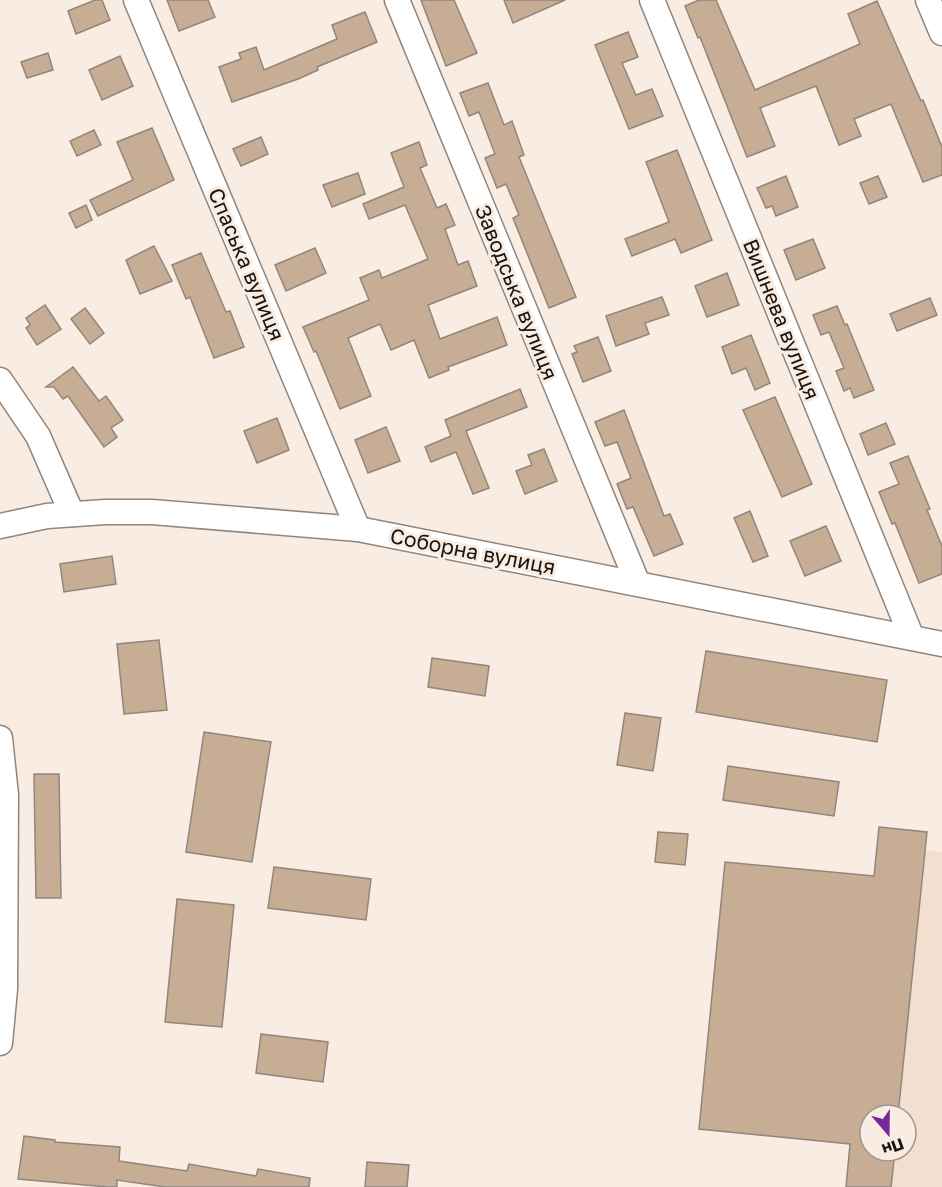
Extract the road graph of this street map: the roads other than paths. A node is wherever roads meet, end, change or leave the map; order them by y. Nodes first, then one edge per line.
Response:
1 (136, 0) edge
2 (397, 0) edge
3 (652, 0) edge
4 (928, 0) edge
5 (942, 33) edge
6 (0, 380) edge
7 (72, 514) junction
8 (0, 526) edge
9 (358, 529) junction
10 (638, 584) junction
11 (912, 638) junction
12 (942, 644) edge
13 (0, 738) edge
14 (0, 1043) edge

1 - 9 street, Спаська вулиця
2 - 10 street, Заводська вулиця
3 - 11 street, Вишнева вулиця
4 - 5 street
6 - 7 street
7 - 8 street, Соборна вулиця
7 - 9 street, Соборна вулиця
9 - 10 street, Соборна вулиця
10 - 11 street, Соборна вулиця
11 - 12 street, Соборна вулиця
13 - 14 street

